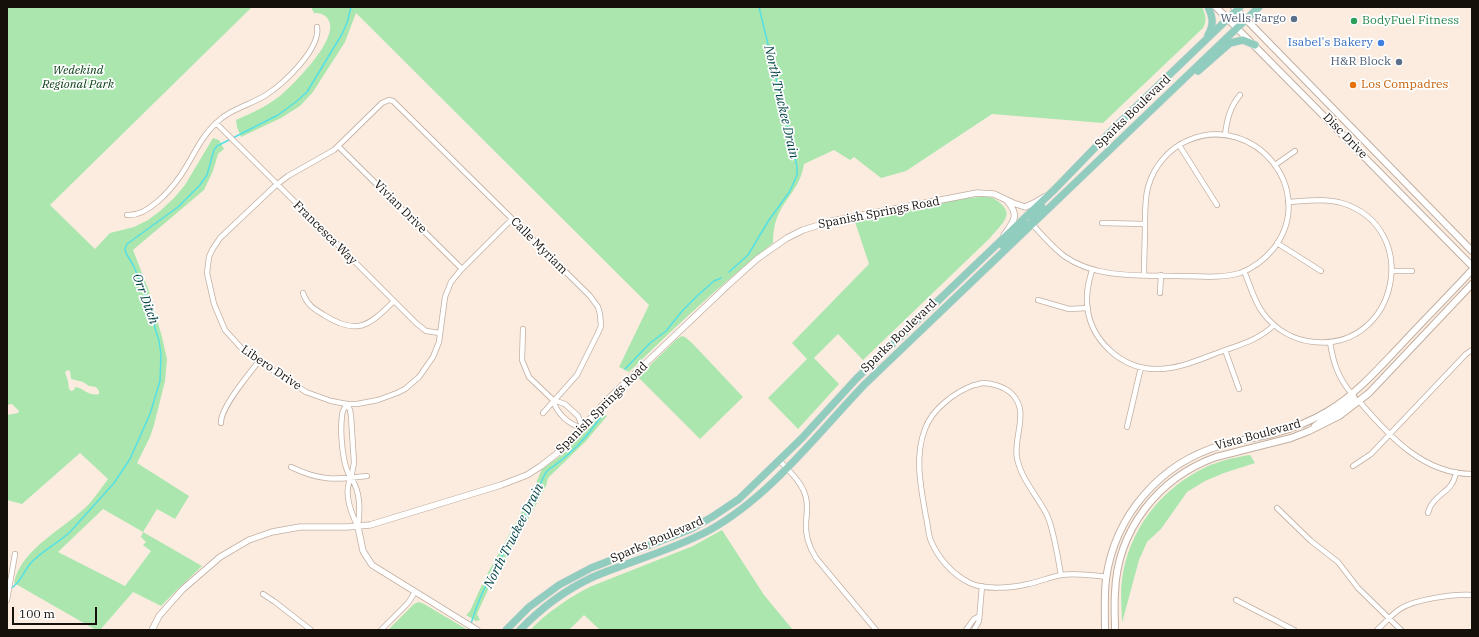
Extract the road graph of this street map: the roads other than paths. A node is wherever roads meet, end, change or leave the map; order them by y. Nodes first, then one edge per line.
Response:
1 (1208, 7) edge
2 (1216, 7) edge
3 (1259, 7) edge
4 (1237, 8) edge
5 (1228, 19) junction
6 (1246, 21) junction
7 (317, 27) dead end
8 (1238, 28) junction
9 (1202, 43) junction
10 (1255, 45) junction
11 (1178, 84) junction
12 (1240, 95) dead end
13 (389, 100) joint
14 (216, 123) junction
15 (1225, 135) junction
16 (1179, 145) junction
17 (338, 146) junction
18 (1096, 147) junction
19 (1296, 150) dead end
20 (1275, 165) junction
21 (277, 184) junction
22 (1052, 191) junction
23 (1003, 198) junction
24 (1288, 202) junction
25 (1217, 205) dead end
26 (127, 215) dead end
27 (512, 219) junction
28 (1102, 223) dead end
29 (1032, 224) junction
30 (1145, 224) junction
31 (999, 241) junction
32 (1277, 244) junction
33 (1472, 251) edge
34 (1472, 266) edge
35 (462, 269) junction
36 (1092, 270) junction
37 (1472, 270) edge
38 (1244, 271) junction
39 (1321, 271) dead end
40 (1392, 271) junction
41 (1412, 271) dead end
42 (1144, 275) junction
43 (1161, 275) junction
44 (956, 283) junction
45 (1472, 284) edge
46 (303, 293) dead end
47 (1160, 293) dead end
48 (1038, 300) dead end
49 (394, 301) junction
50 (1088, 308) junction
51 (1274, 325) junction
52 (522, 329) dead end
53 (440, 332) junction
54 (1330, 342) junction
55 (1225, 350) junction
56 (1472, 350) edge
57 (259, 361) junction
58 (1141, 367) junction
59 (1239, 390) dead end
60 (1352, 394) junction
61 (553, 400) junction
62 (1359, 401) junction
63 (346, 404) junction
64 (543, 412) dead end
65 (221, 423) dead end
66 (1127, 427) dead end
67 (583, 428) junction
68 (1309, 432) junction
69 (1389, 435) junction
70 (779, 460) junction
71 (1353, 466) dead end
72 (291, 467) dead end
73 (786, 468) junction
74 (1456, 472) junction
75 (1472, 474) edge
76 (367, 476) dead end
77 (351, 478) junction
78 (1277, 508) dead end
79 (1428, 513) dead end
80 (358, 526) junction
81 (15, 554) dead end
82 (1061, 575) junction
83 (1107, 577) junction
84 (982, 586) junction
85 (415, 592) junction
86 (263, 594) dead end
87 (1472, 595) edge
88 (7, 600) edge
89 (1236, 600) dead end
90 (978, 616) junction
91 (1389, 618) junction
92 (526, 624) junction
93 (967, 628) edge
94 (152, 630) edge
95 (311, 630) edge
96 (381, 630) edge
97 (476, 630) edge
98 (506, 630) edge
99 (515, 630) edge
100 (520, 630) edge
101 (876, 630) edge
102 (973, 630) edge
103 (1105, 630) edge
104 (1115, 630) edge
105 (1294, 630) edge
106 (1377, 630) edge
107 (1401, 630) edge

1 - 9 main road
2 - 5 main road, Disc Drive
3 - 6 main road, Sparks Boulevard
4 - 5 main road, Sparks Boulevard
4 - 6 main road, Disc Drive
5 - 8 main road, Disc Drive
5 - 9 main road, Sparks Boulevard
6 - 8 main road, Sparks Boulevard
6 - 33 main road, Disc Drive
7 - 14 street
8 - 10 main road, Disc Drive
8 - 11 main road, Sparks Boulevard
9 - 18 main road, Sparks Boulevard
10 - 11 main road
10 - 34 main road, Disc Drive
11 - 29 main road, Sparks Boulevard
12 - 15 street
13 - 17 street, Libero Drive
13 - 27 street, Calle Myriam
14 - 21 street, Francesca Way
14 - 26 street
15 - 16 street
15 - 20 street
16 - 25 street
16 - 30 street
17 - 21 street, Libero Drive
17 - 35 street, Vivian Drive
18 - 22 main road, Sparks Boulevard
18 - 29 main road
19 - 20 street
20 - 24 street
21 - 49 street, Francesca Way
21 - 57 street, Libero Drive
22 - 23 street, Spanish Springs Road
22 - 31 main road, Sparks Boulevard
23 - 31 street
23 - 67 street, Spanish Springs Road
24 - 32 street
24 - 40 street
27 - 35 street, Libero Drive
27 - 61 street, Calle Myriam
28 - 30 street
29 - 36 street
29 - 44 main road
29 - 73 main road, Sparks Boulevard
30 - 42 street
31 - 44 main road, Sparks Boulevard
32 - 38 street
32 - 39 street
35 - 53 street, Libero Drive
36 - 42 street
36 - 50 street
37 - 60 main road, Vista Boulevard
38 - 43 street
38 - 51 street
40 - 41 street
40 - 54 street
42 - 43 street
43 - 47 street
44 - 70 main road, Sparks Boulevard
45 - 62 main road, Vista Boulevard
46 - 49 street
48 - 50 street
49 - 53 street, Francesca Way
50 - 58 street
51 - 54 street
51 - 55 street
52 - 61 street
53 - 63 street, Libero Drive
54 - 60 street
55 - 58 street
55 - 59 street
56 - 69 street
57 - 63 street, Libero Drive
57 - 65 street
58 - 66 street
60 - 68 main road
60 - 83 main road, Vista Boulevard
61 - 64 street, Calle Myriam
61 - 67 street
61 - 67 street
62 - 68 main road, Vista Boulevard
62 - 69 street
63 - 77 street
63 - 77 street
67 - 80 street, Spanish Springs Road
68 - 104 main road, Vista Boulevard
69 - 71 street
69 - 74 street
70 - 73 street
70 - 98 main road, Sparks Boulevard
72 - 77 street
73 - 92 main road, Sparks Boulevard
73 - 101 street
74 - 75 street
74 - 79 street
76 - 77 street
77 - 80 street
77 - 80 street
78 - 91 street
80 - 85 street
80 - 94 street, Spanish Springs Road
81 - 88 street
82 - 83 street
82 - 84 street
82 - 84 street
83 - 103 main road, Vista Boulevard
84 - 90 street
85 - 96 street
85 - 97 street
86 - 95 street
87 - 91 street
89 - 105 street
90 - 93 street
90 - 102 street
91 - 106 street
91 - 107 street
92 - 99 main road
92 - 100 main road, Sparks Boulevard
93 - 102 street

